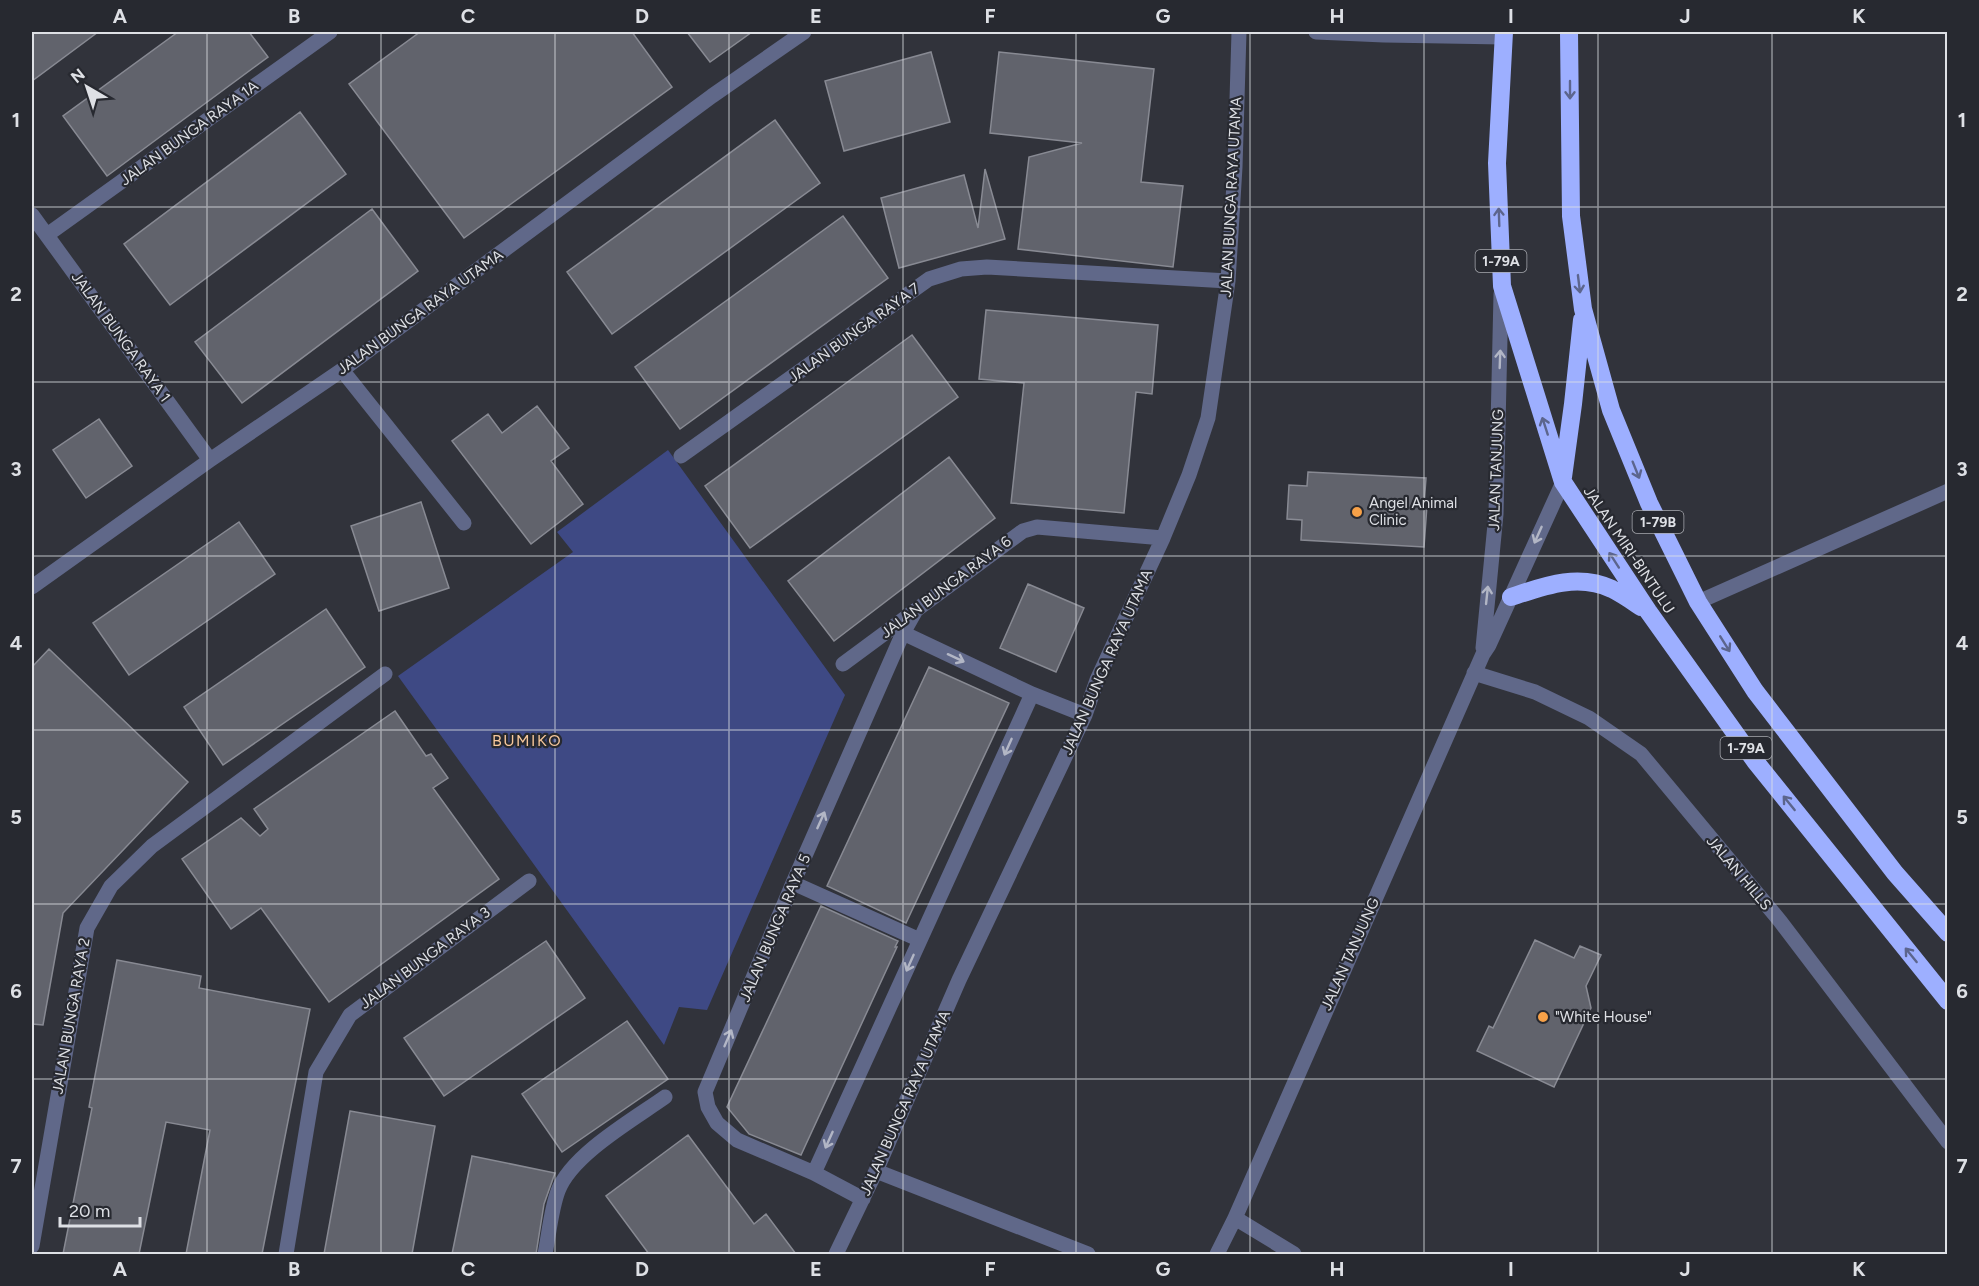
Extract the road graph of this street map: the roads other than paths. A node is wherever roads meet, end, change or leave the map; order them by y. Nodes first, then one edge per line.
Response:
1 (330, 32) edge
2 (804, 32) edge
3 (1239, 32) edge
4 (1316, 32) edge
5 (1569, 32) edge
6 (1384, 33) edge
7 (1504, 34) edge
8 (32, 215) edge
9 (47, 235) junction
10 (1228, 281) junction
11 (1502, 286) junction
12 (1583, 309) junction
13 (342, 370) junction
14 (681, 456) dead end
15 (210, 460) junction
16 (1563, 482) junction
17 (1947, 491) edge
18 (464, 523) dead end
19 (1163, 538) junction
20 (32, 587) edge
21 (1510, 597) junction
22 (1698, 602) junction
23 (916, 610) junction
24 (1648, 611) junction
25 (903, 633) junction
26 (1483, 654) junction
27 (843, 664) dead end
28 (384, 674) dead end
29 (1474, 674) junction
30 (1032, 694) junction
31 (1085, 715) junction
32 (530, 881) dead end
33 (793, 884) junction
34 (1947, 933) edge
35 (920, 940) junction
36 (1947, 1001) edge
37 (665, 1097) dead end
38 (1947, 1142) edge
39 (876, 1171) junction
40 (814, 1173) junction
41 (863, 1199) junction
42 (1235, 1218) junction
43 (32, 1246) edge
44 (286, 1254) edge
45 (545, 1254) edge
46 (836, 1254) edge
47 (1088, 1254) edge
48 (1217, 1254) edge
49 (1293, 1254) edge

1 - 9 street, JALAN BUNGA RAYA 1A
2 - 13 street, JALAN BUNGA RAYA UTAMA
3 - 10 street, JALAN BUNGA RAYA UTAMA
4 - 6 street
5 -> 12 highway, JALAN MIRI-BINTULU / 1-79B
6 - 7 street
11 -> 7 highway, JALAN MIRI-BINTULU / 1-79A
8 - 9 street, JALAN BUNGA RAYA 1
9 - 15 street, JALAN BUNGA RAYA 1
10 - 14 street, JALAN BUNGA RAYA 7
10 - 19 street, JALAN BUNGA RAYA UTAMA
16 -> 11 highway, JALAN MIRI-BINTULU / 1-79A
26 -> 11 street, JALAN TANJUNG
12 - 16 highway
12 -> 22 highway, JALAN MIRI-BINTULU / 1-79B
13 - 15 street, JALAN BUNGA RAYA UTAMA
13 - 18 street
15 - 20 street, JALAN BUNGA RAYA UTAMA
16 -> 21 street, JALAN TANJUNG
24 -> 16 highway, JALAN MIRI-BINTULU / 1-79A
17 - 22 street
19 - 23 street, JALAN BUNGA RAYA 6
19 - 31 street, JALAN BUNGA RAYA UTAMA
21 - 24 highway
21 - 26 street, JALAN TANJUNG
22 -> 34 highway, JALAN MIRI-BINTULU / 1-79B
23 - 25 street, JALAN BUNGA RAYA 5
23 - 27 street, JALAN BUNGA RAYA 6
36 -> 24 highway, JALAN MIRI-BINTULU / 1-79A
25 -> 30 street, JALAN BUNGA RAYA 6
33 -> 25 street, JALAN BUNGA RAYA 5
26 - 29 street, JALAN TANJUNG
28 - 43 street, JALAN BUNGA RAYA 2
29 - 38 street, JALAN HILLS
29 - 42 street, JALAN TANJUNG
30 - 31 street, JALAN BUNGA RAYA 6
30 -> 35 street
31 - 39 street, JALAN BUNGA RAYA UTAMA
32 - 44 street, JALAN BUNGA RAYA 3
33 - 35 street
40 -> 33 street, JALAN BUNGA RAYA 5
35 -> 40 street
37 - 45 street
39 - 41 street, JALAN BUNGA RAYA UTAMA
39 - 47 street
40 - 41 street, JALAN BUNGA RAYA 5
41 - 46 street, JALAN BUNGA RAYA UTAMA
42 - 48 street, JALAN TANJUNG
42 - 49 street

